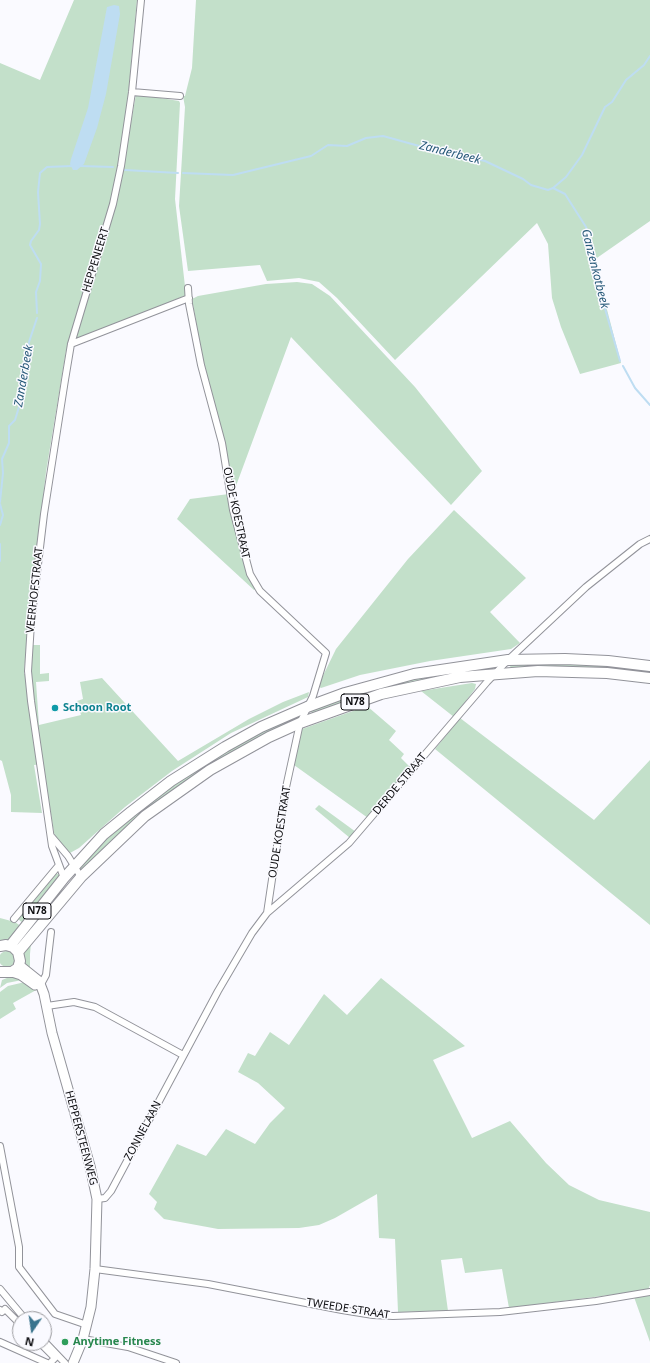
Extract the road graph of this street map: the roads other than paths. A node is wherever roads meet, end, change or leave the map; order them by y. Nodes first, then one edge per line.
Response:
1 (142, 0) edge
2 (132, 92) junction
3 (180, 96) dead end
4 (188, 288) dead end
5 (189, 298) junction
6 (71, 344) junction
7 (650, 539) edge
8 (508, 660) junction
9 (650, 666) edge
10 (496, 673) junction
11 (650, 678) edge
12 (307, 707) junction
13 (300, 722) junction
14 (51, 836) junction
15 (59, 865) junction
16 (76, 866) junction
17 (81, 877) junction
18 (64, 878) junction
19 (268, 913) junction
20 (14, 919) dead end
21 (50, 932) dead end
22 (5, 946) edge
23 (18, 952) junction
24 (7, 972) edge
25 (40, 986) junction
26 (47, 1006) junction
27 (183, 1056) junction
28 (0, 1146) edge
29 (97, 1199) junction
30 (95, 1269) junction
31 (0, 1289) edge
32 (650, 1292) edge
33 (0, 1310) edge
34 (18, 1311) edge
35 (12, 1316) edge
36 (87, 1326) junction
37 (83, 1339) junction
38 (0, 1342) edge
39 (52, 1349) edge
40 (48, 1351) edge
41 (49, 1363) edge
42 (65, 1363) edge
43 (73, 1363) edge
44 (176, 1363) edge

1 - 2 street
2 - 3 street
2 - 6 street, HEPPENEERT
4 - 5 street
5 - 6 street
5 - 12 street, OUDE KOESTRAAT
6 - 14 street, VEERHOFSTRAAT
7 - 8 street, DERDE STRAAT
8 - 9 main road, N78
8 - 10 street, DERDE STRAAT
8 - 12 main road, N78
10 - 11 main road, N78
10 - 13 main road, N78
10 - 19 street, DERDE STRAAT
12 - 13 street, OUDE KOESTRAAT
12 - 16 main road, N78
13 - 17 main road, N78
13 - 19 street, OUDE KOESTRAAT
14 - 15 street, VEERHOFSTRAAT
14 - 16 street
15 - 18 street, VEERHOFSTRAAT
15 - 20 street
16 - 17 street
16 - 18 main road, N78
17 - 23 main road, N78
18 - 22 main road, N78
19 - 27 street, DERDE STRAAT
21 - 25 street
22 - 23 main road, N78
23 - 24 main road
24 - 25 street
25 - 26 street, HEPPERSTEENWEG
26 - 27 street
26 - 29 street, HEPPERSTEENWEG
27 - 29 street, ZONNELAAN
28 - 36 street
29 - 30 street, HEPPERSTEENWEG
30 - 32 street, TWEEDE STRAAT
30 - 36 street, HEPPERSTEENWEG
31 - 34 street
33 - 35 street
36 - 37 street, HEPPERSTEENWEG
37 - 43 street, HEPPERSTEENWEG
37 - 44 street
38 - 41 street
39 - 42 street
40 - 41 street

